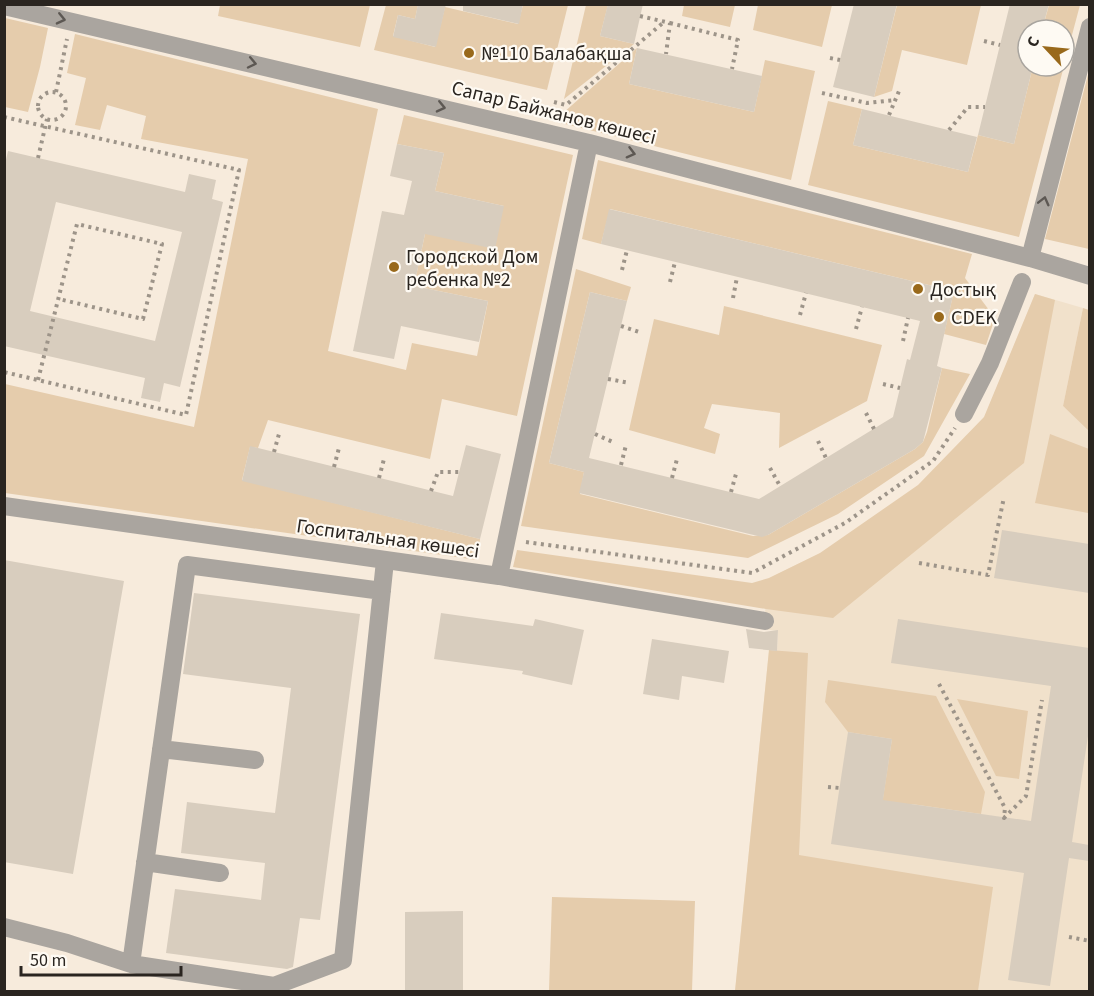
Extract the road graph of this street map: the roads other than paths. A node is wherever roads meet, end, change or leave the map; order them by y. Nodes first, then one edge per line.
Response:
1 (4, 6) edge
2 (1089, 27) edge
3 (589, 142) junction
4 (1030, 258) junction
5 (1089, 276) edge
6 (1022, 282) dead end
7 (964, 414) road end
8 (4, 506) edge
9 (385, 561) junction
10 (499, 576) junction
11 (382, 591) junction
12 (765, 621) dead end
13 (161, 749) junction
14 (255, 760) dead end
15 (145, 862) junction
16 (220, 873) dead end
17 (4, 927) edge
18 (131, 964) junction

1 -> 3 street, Сапар Байжанов көшесі
4 -> 2 street
3 -> 4 street, Сапар Байжанов көшесі
3 - 10 street
4 - 5 street, Сапар Байжанов көшесі
6 - 7 street
8 - 9 street, Госпитальная көшесі
9 - 10 street, Госпитальная көшесі
9 - 11 street
10 - 12 street, Госпитальная көшесі
11 - 13 street
11 - 18 street
13 - 14 street
13 - 15 street
15 - 16 street
15 - 18 street
17 - 18 street

